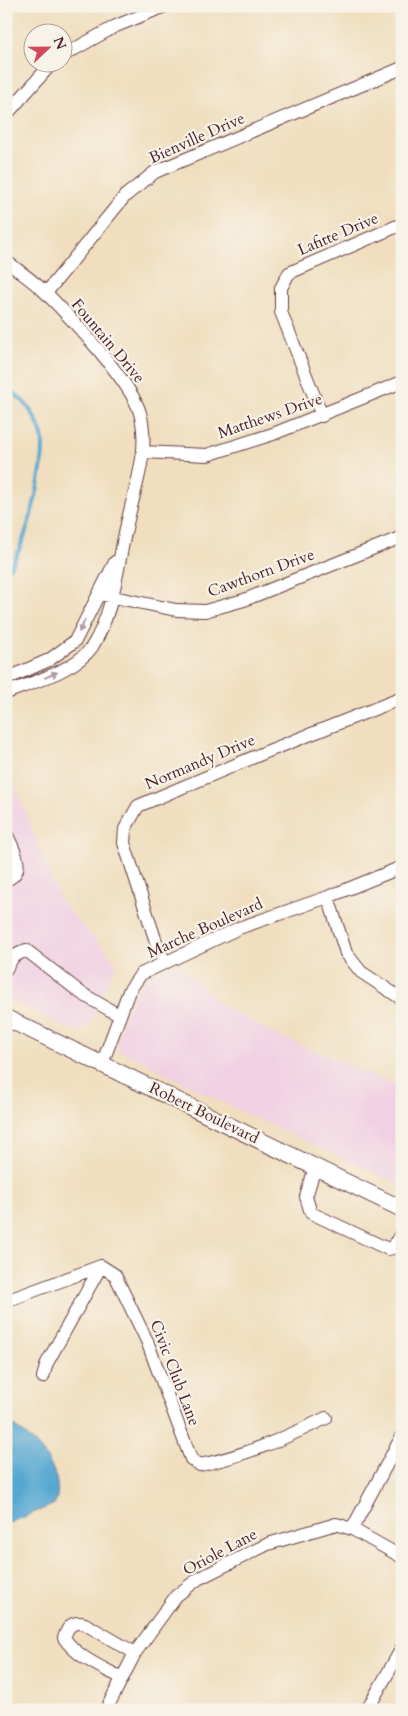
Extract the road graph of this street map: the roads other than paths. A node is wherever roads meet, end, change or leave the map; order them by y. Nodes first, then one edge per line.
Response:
1 (165, 6) edge
2 (72, 50) edge
3 (402, 68) edge
4 (44, 72) edge
5 (6, 115) edge
6 (402, 224) edge
7 (6, 261) edge
8 (46, 293) junction
9 (402, 382) edge
10 (322, 416) junction
11 (143, 452) junction
12 (402, 537) edge
13 (120, 551) junction
14 (98, 594) junction
15 (113, 598) junction
16 (6, 679) edge
17 (6, 693) edge
18 (402, 698) edge
19 (6, 833) edge
20 (402, 867) edge
21 (6, 880) edge
22 (328, 898) junction
23 (165, 962) junction
24 (6, 969) edge
25 (402, 999) edge
26 (120, 1016) junction
27 (6, 1018) edge
28 (102, 1064) junction
29 (315, 1166) junction
30 (402, 1209) edge
31 (402, 1232) edge
32 (101, 1266) junction
33 (6, 1300) edge
34 (43, 1377) dead end
35 (326, 1418) dead end
36 (402, 1436) edge
37 (352, 1529) junction
38 (402, 1557) edge
39 (402, 1648) edge
40 (135, 1653) junction
41 (122, 1678) junction
42 (106, 1710) edge
43 (367, 1710) edge

1 - 2 street
3 - 8 street, Bienville Drive
4 - 5 street
6 - 10 street, Lafitte Drive
7 - 8 street, Fountain Drive
8 - 11 street, Fountain Drive
9 - 10 street, Matthews Drive
10 - 11 street, Matthews Drive
11 - 13 street, Fountain Drive
12 - 15 street, Cawthorn Drive
13 - 14 street, Fountain Drive
13 - 15 street, Fountain Drive
14 - 15 street, Cawthorn Drive
14 -> 16 street, Fountain Drive
17 -> 15 street, Fountain Drive
18 - 23 street, Normandy Drive
19 - 21 street
20 - 22 street, Marche Boulevard
22 - 23 street, Marche Boulevard
22 - 25 street
23 - 26 street, Marche Boulevard
24 - 26 street
26 - 28 street, Marche Boulevard
27 - 28 main road, Robert Boulevard
28 - 29 main road, Robert Boulevard
29 - 30 main road, Robert Boulevard
29 - 31 street
32 - 33 street
32 - 34 street
32 - 35 street, Civic Club Lane
36 - 37 street
37 - 38 street
37 - 40 street, Oriole Lane
39 - 43 street
40 - 41 street, Oriole Lane
40 - 41 street
41 - 42 street, Oriole Lane

